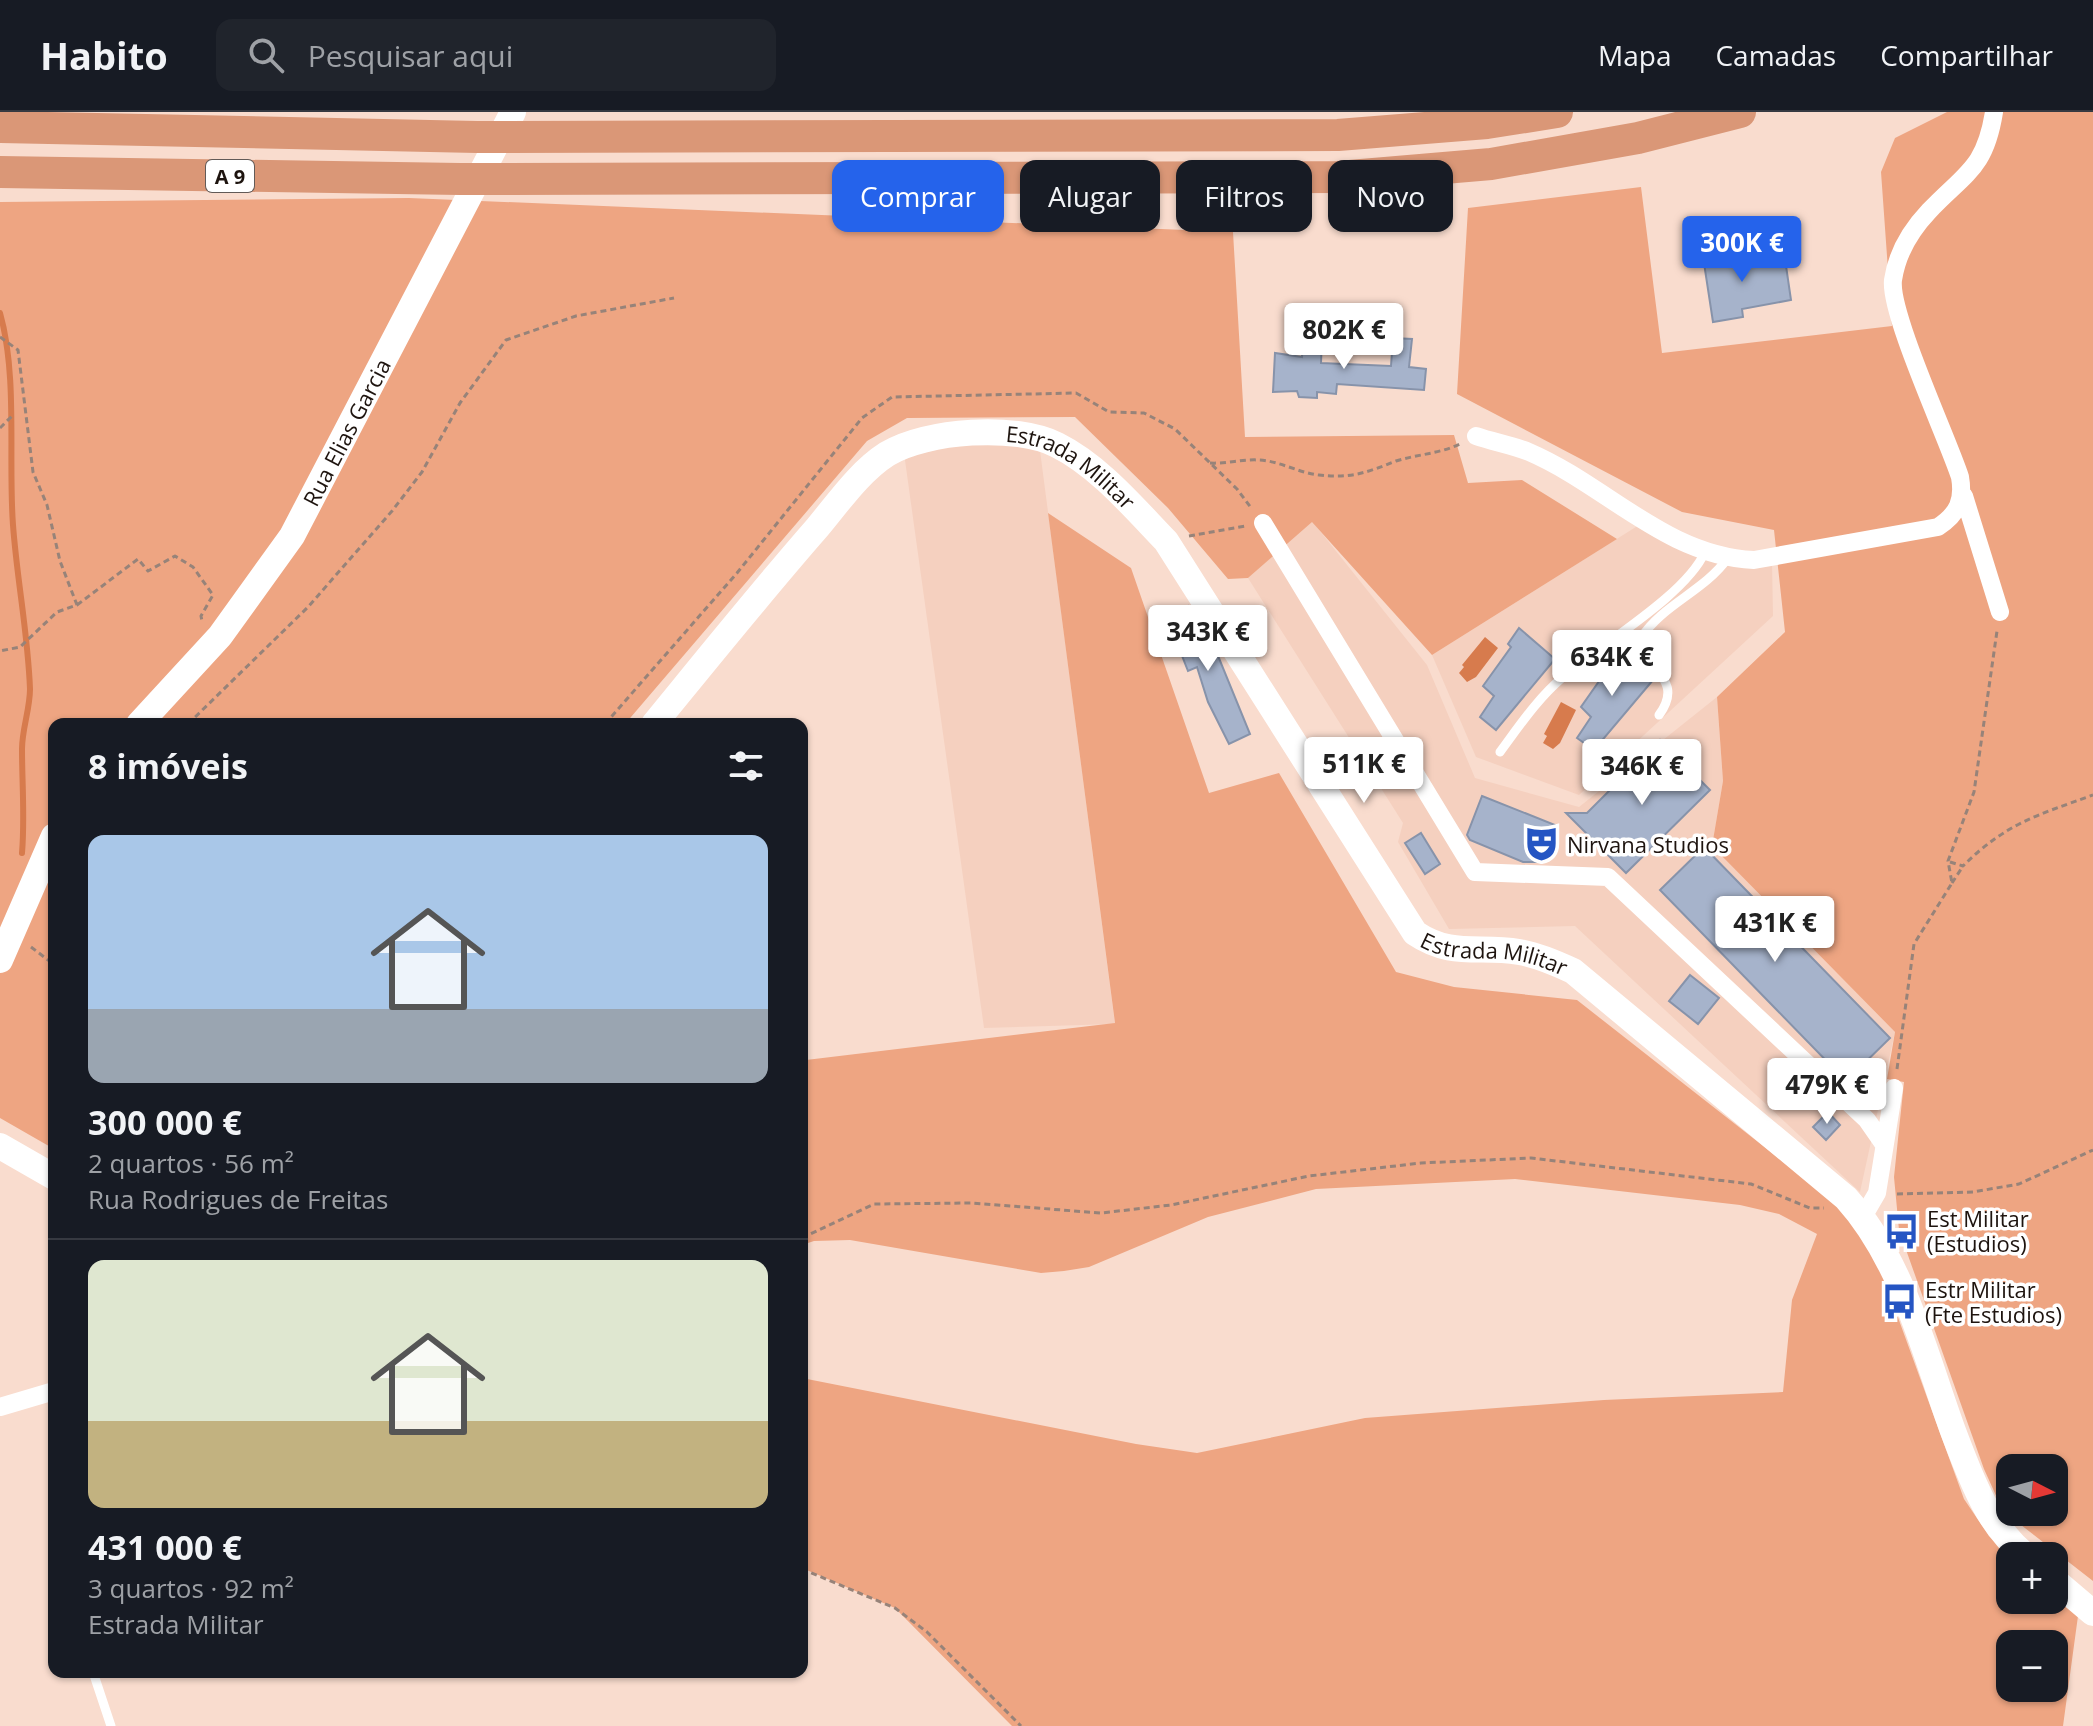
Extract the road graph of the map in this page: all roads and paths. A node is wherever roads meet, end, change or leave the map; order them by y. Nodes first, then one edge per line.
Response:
1 (1557, 112) edge
2 (1740, 112) edge
3 (1994, 112) edge
4 (518, 124) edge
5 (0, 127) edge
6 (0, 172) edge
7 (674, 298) dead end
8 (0, 337) edge
9 (14, 414) dead end
10 (0, 428) edge
11 (1476, 436) joint
12 (1210, 463) junction
13 (1964, 496) junction
14 (1263, 523) junction
15 (1166, 541) junction
16 (1705, 552) junction
17 (1727, 559) junction
18 (77, 605) junction
19 (2000, 612) joint
20 (208, 648) junction
21 (0, 651) edge
22 (1659, 715) dead end
23 (144, 718) edge
24 (194, 718) edge
25 (610, 718) edge
26 (659, 718) edge
27 (1500, 752) dead end
28 (2093, 795) edge
29 (48, 850) edge
30 (1948, 861) junction
31 (1963, 866) junction
32 (1952, 883) junction
33 (12, 932) junction
34 (0, 960) edge
35 (48, 960) edge
36 (1894, 1088) joint
37 (1883, 1143) junction
38 (0, 1146) edge
39 (2093, 1150) edge
40 (48, 1174) edge
41 (1877, 1193) junction
42 (1854, 1207) junction
43 (808, 1235) edge
44 (48, 1393) edge
45 (0, 1407) edge
46 (2010, 1542) edge
47 (808, 1572) edge
48 (2068, 1592) edge
49 (2093, 1613) edge
50 (95, 1678) edge
51 (111, 1726) edge
52 (1021, 1726) edge

1 - 4 highway, A 9
2 - 6 highway, A 9
3 - 13 street
4 - 5 highway, A 9
4 - 20 street, Rua Elias Garcia
7 - 24 path
8 - 18 path
9 - 10 path
11 - 12 path
11 - 16 street
12 - 14 path
12 - 25 path
13 - 17 street
13 - 19 street
14 - 15 path
14 - 37 street
15 - 26 street, Estrada Militar
15 - 42 street, Estrada Militar
16 - 17 street
16 - 27 lane
17 - 22 lane
18 - 20 path
18 - 21 path
19 - 30 path
20 - 23 street, Rua Elias Garcia
28 - 31 path
29 - 33 street
30 - 31 path
30 - 32 path
31 - 32 path
32 - 36 path
33 - 34 street
33 - 35 path
36 - 37 street
37 - 41 street
38 - 40 street
39 - 41 path
41 - 42 street
42 - 43 path
42 - 46 street, Estrada Militar
44 - 45 street
47 - 52 path
48 - 49 street
50 - 51 lane

